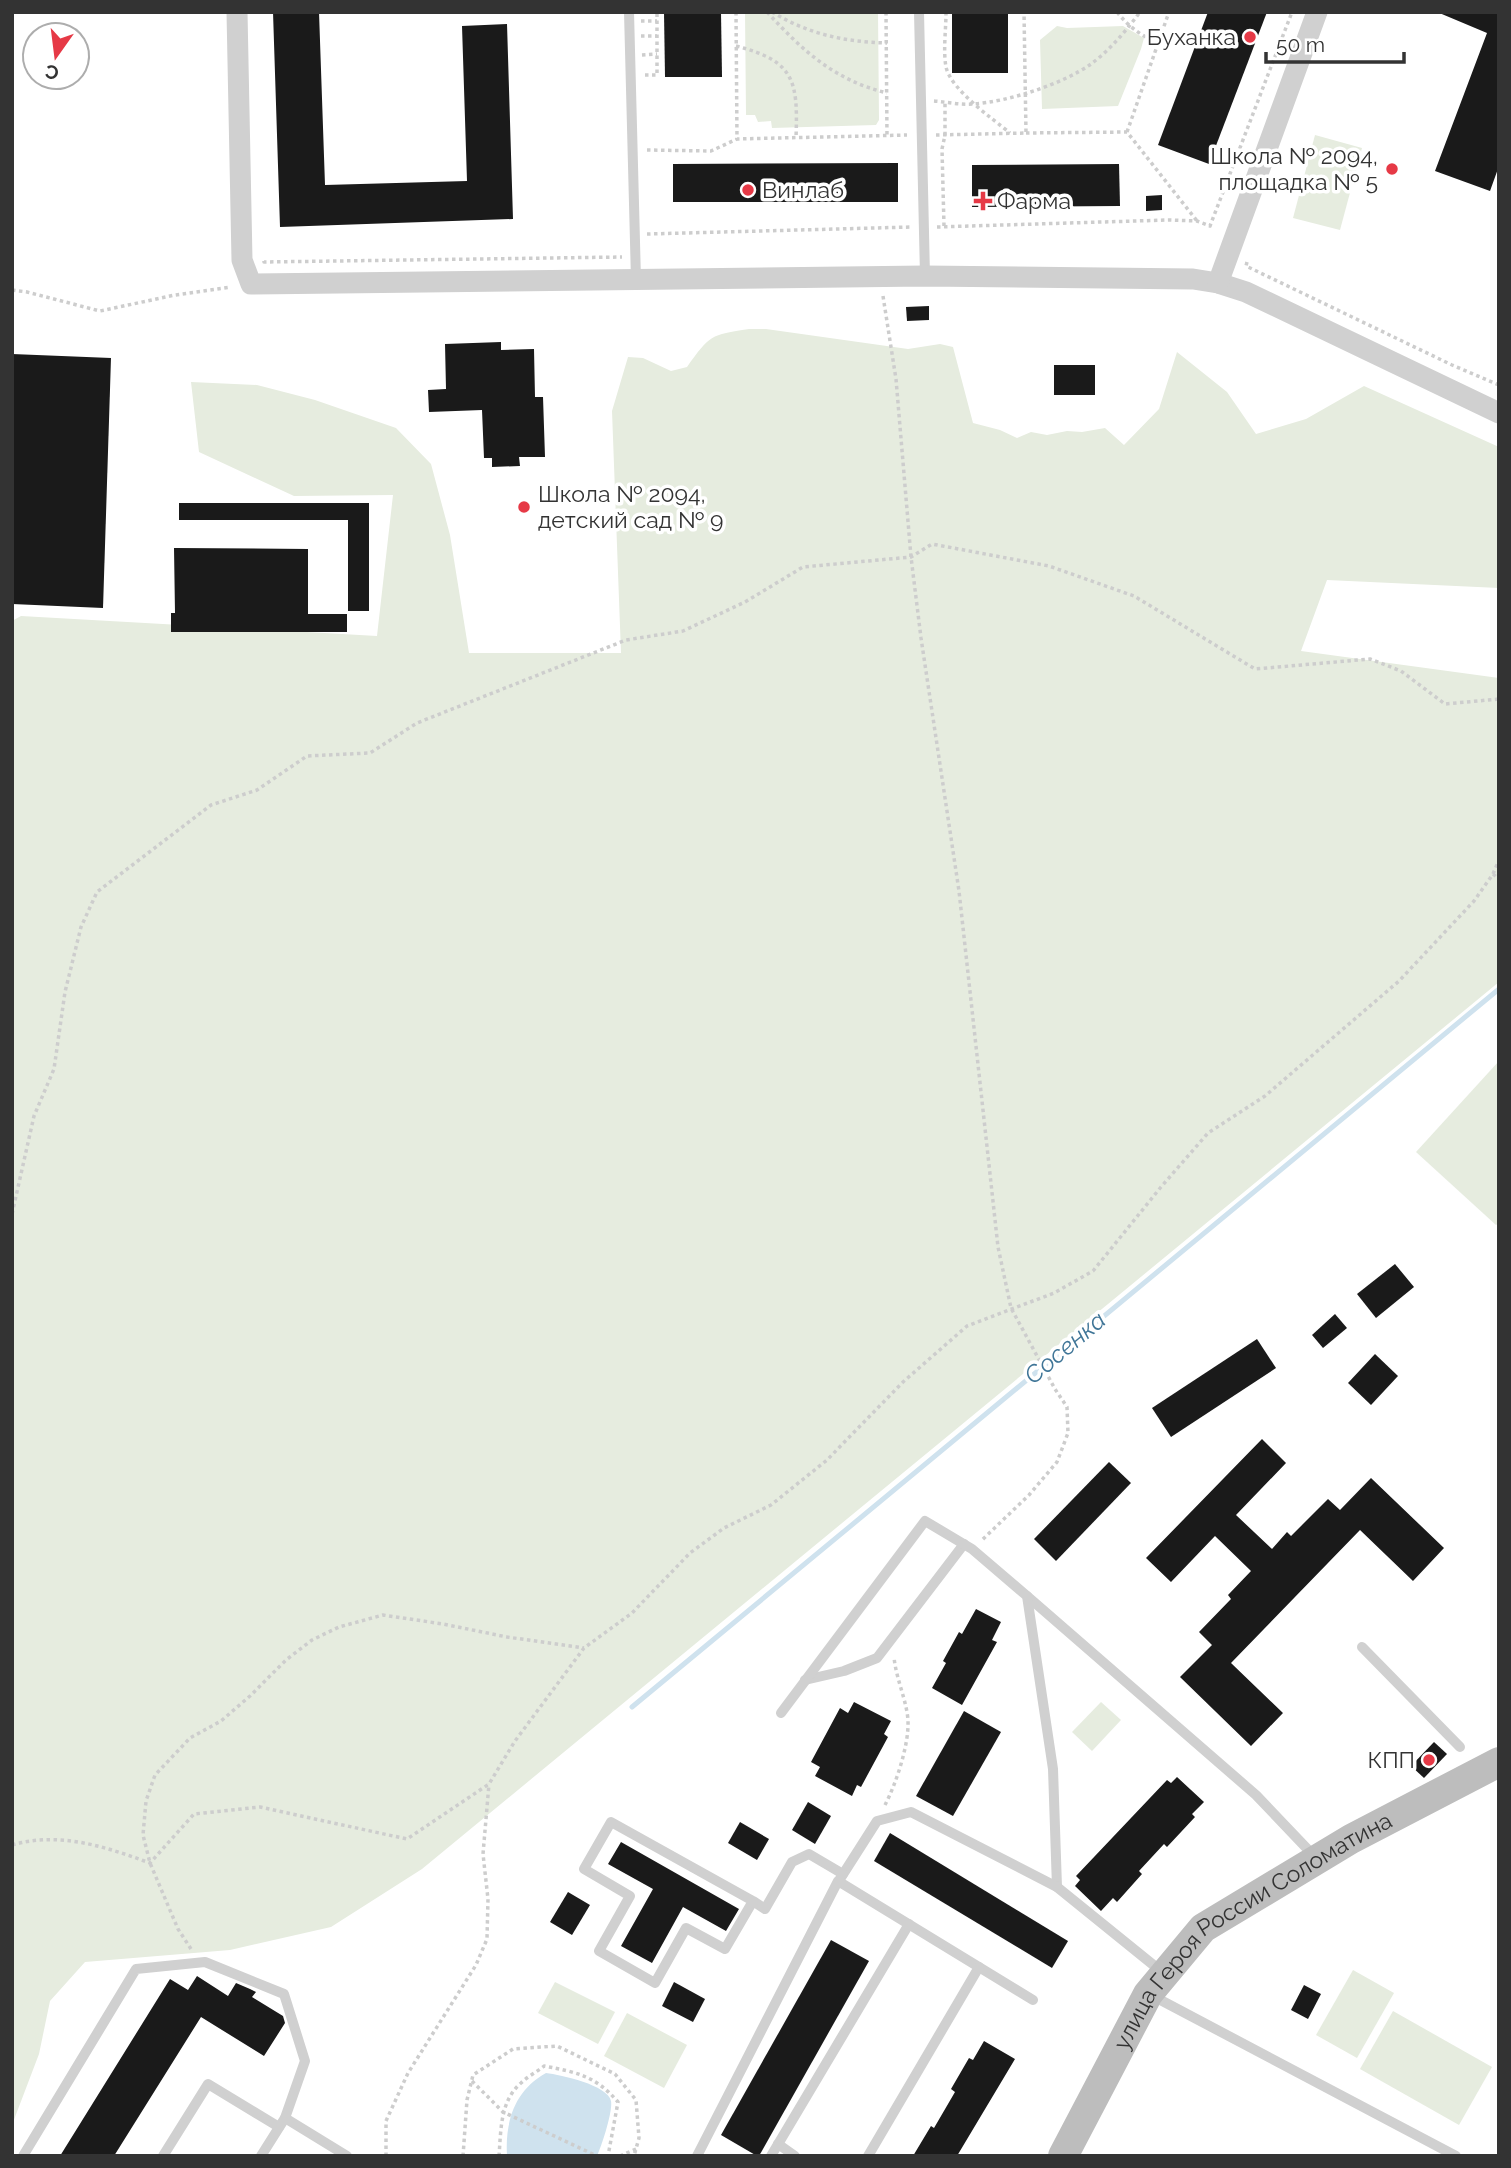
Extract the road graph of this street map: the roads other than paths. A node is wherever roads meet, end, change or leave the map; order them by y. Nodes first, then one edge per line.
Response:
1 (237, 12) edge
2 (629, 12) edge
3 (919, 12) edge
4 (1317, 12) edge
5 (925, 276) junction
6 (636, 280) junction
7 (1218, 283) junction
8 (1499, 413) edge
9 (968, 1547) junction
10 (1027, 1596) junction
11 (1362, 1647) dead end
12 (805, 1681) junction
13 (781, 1713) dead end
14 (1460, 1747) dead end
15 (1499, 1762) edge
16 (1317, 1859) junction
17 (841, 1877) junction
18 (1057, 1887) junction
19 (753, 1901) junction
20 (909, 1924) junction
21 (979, 1967) junction
22 (1156, 1984) junction
23 (1033, 2000) dead end
24 (282, 2123) junction
25 (778, 2144) junction
26 (23, 2156) edge
27 (163, 2156) edge
28 (261, 2156) edge
29 (347, 2156) edge
30 (697, 2156) edge
31 (771, 2156) edge
32 (795, 2156) edge
33 (868, 2156) edge
34 (1063, 2156) edge
35 (1456, 2156) edge

1 - 6 street
2 - 6 lane
3 - 5 lane
4 - 7 street
5 - 6 street
5 - 7 street
7 - 8 street
9 - 10 lane
9 - 12 lane
9 - 12 lane
10 - 16 lane
10 - 18 lane
11 - 14 lane
12 - 13 lane
15 - 16 street, улица Героя России Соломатина
16 - 22 street, улица Героя России Соломатина
17 - 18 lane
17 - 19 lane
17 - 20 lane
17 - 30 lane
18 - 22 lane
19 - 19 lane
20 - 21 lane
20 - 25 lane
21 - 23 lane
21 - 33 lane
22 - 34 street, улица Героя России Соломатина
22 - 35 lane
24 - 26 lane
24 - 27 lane
24 - 28 lane
24 - 29 lane
25 - 31 lane
25 - 32 lane

